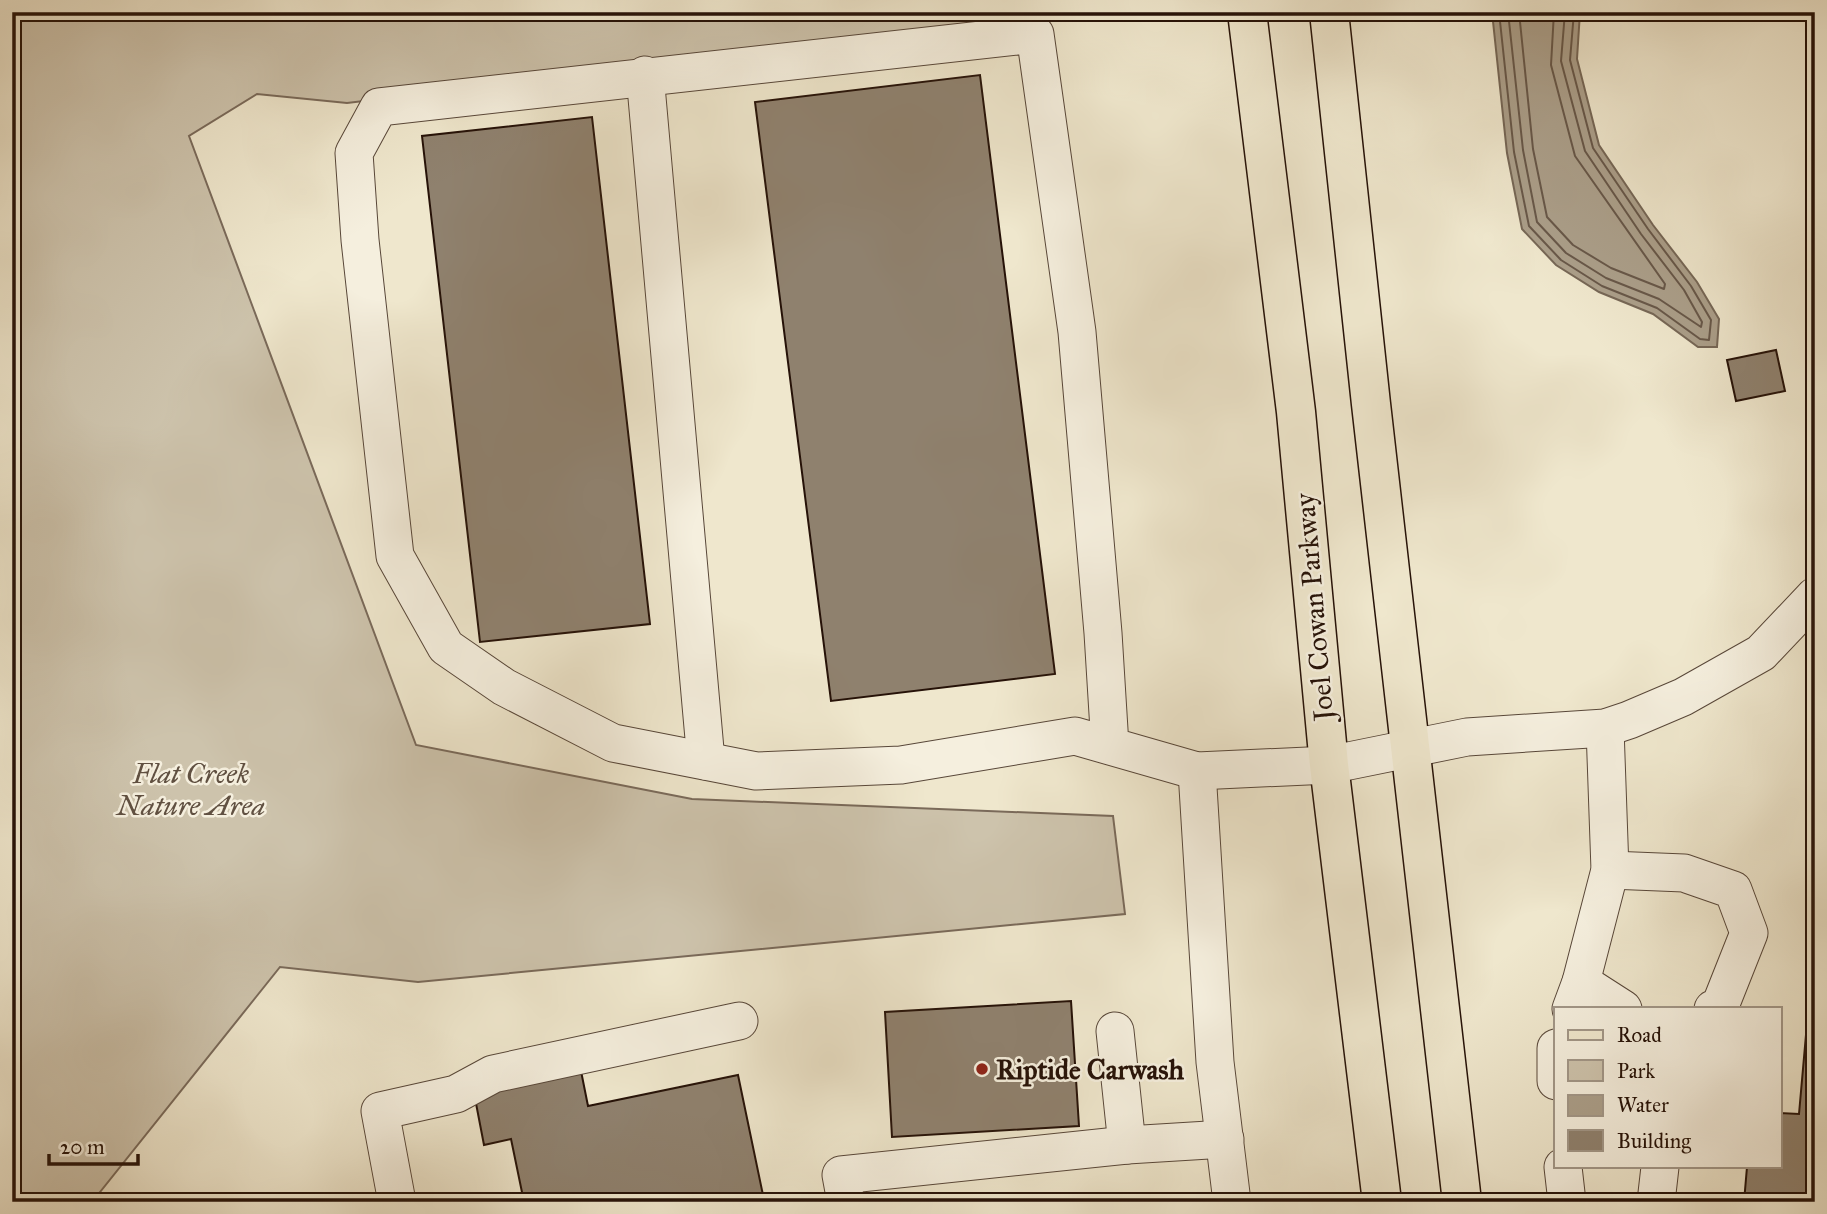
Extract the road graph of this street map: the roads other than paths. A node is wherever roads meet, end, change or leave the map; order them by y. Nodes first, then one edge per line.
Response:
1 (1247, 12) edge
2 (1329, 12) edge
3 (645, 75) junction
4 (1815, 596) edge
5 (1605, 727) junction
6 (1110, 746) junction
7 (1409, 749) junction
8 (706, 761) junction
9 (1329, 765) junction
10 (1197, 771) junction
11 (1610, 870) junction
12 (1576, 996) edge
13 (1616, 1007) edge
14 (1718, 1007) edge
15 (739, 1021) dead end
16 (1115, 1031) dead end
17 (1224, 1139) junction
18 (1127, 1145) junction
19 (1563, 1168) edge
20 (1660, 1168) edge
21 (844, 1188) edge
22 (397, 1202) edge
23 (1232, 1202) edge
24 (1382, 1202) edge
25 (1462, 1202) edge
26 (1567, 1202) edge
27 (1656, 1202) edge

1 - 9 main road, Joel Cowan Parkway
2 - 7 main road
3 - 6 lane
3 - 8 lane
3 - 8 lane
4 - 5 lane
5 - 7 lane
5 - 11 lane
6 - 8 lane
6 - 10 lane
7 - 9 lane
7 - 25 main road
9 - 10 lane
9 - 24 main road, Joel Cowan Parkway
10 - 17 lane
11 - 12 lane
11 - 14 lane
12 - 13 lane
15 - 22 lane
16 - 18 lane
17 - 18 lane
17 - 23 lane
18 - 21 lane
19 - 26 lane
20 - 27 lane

